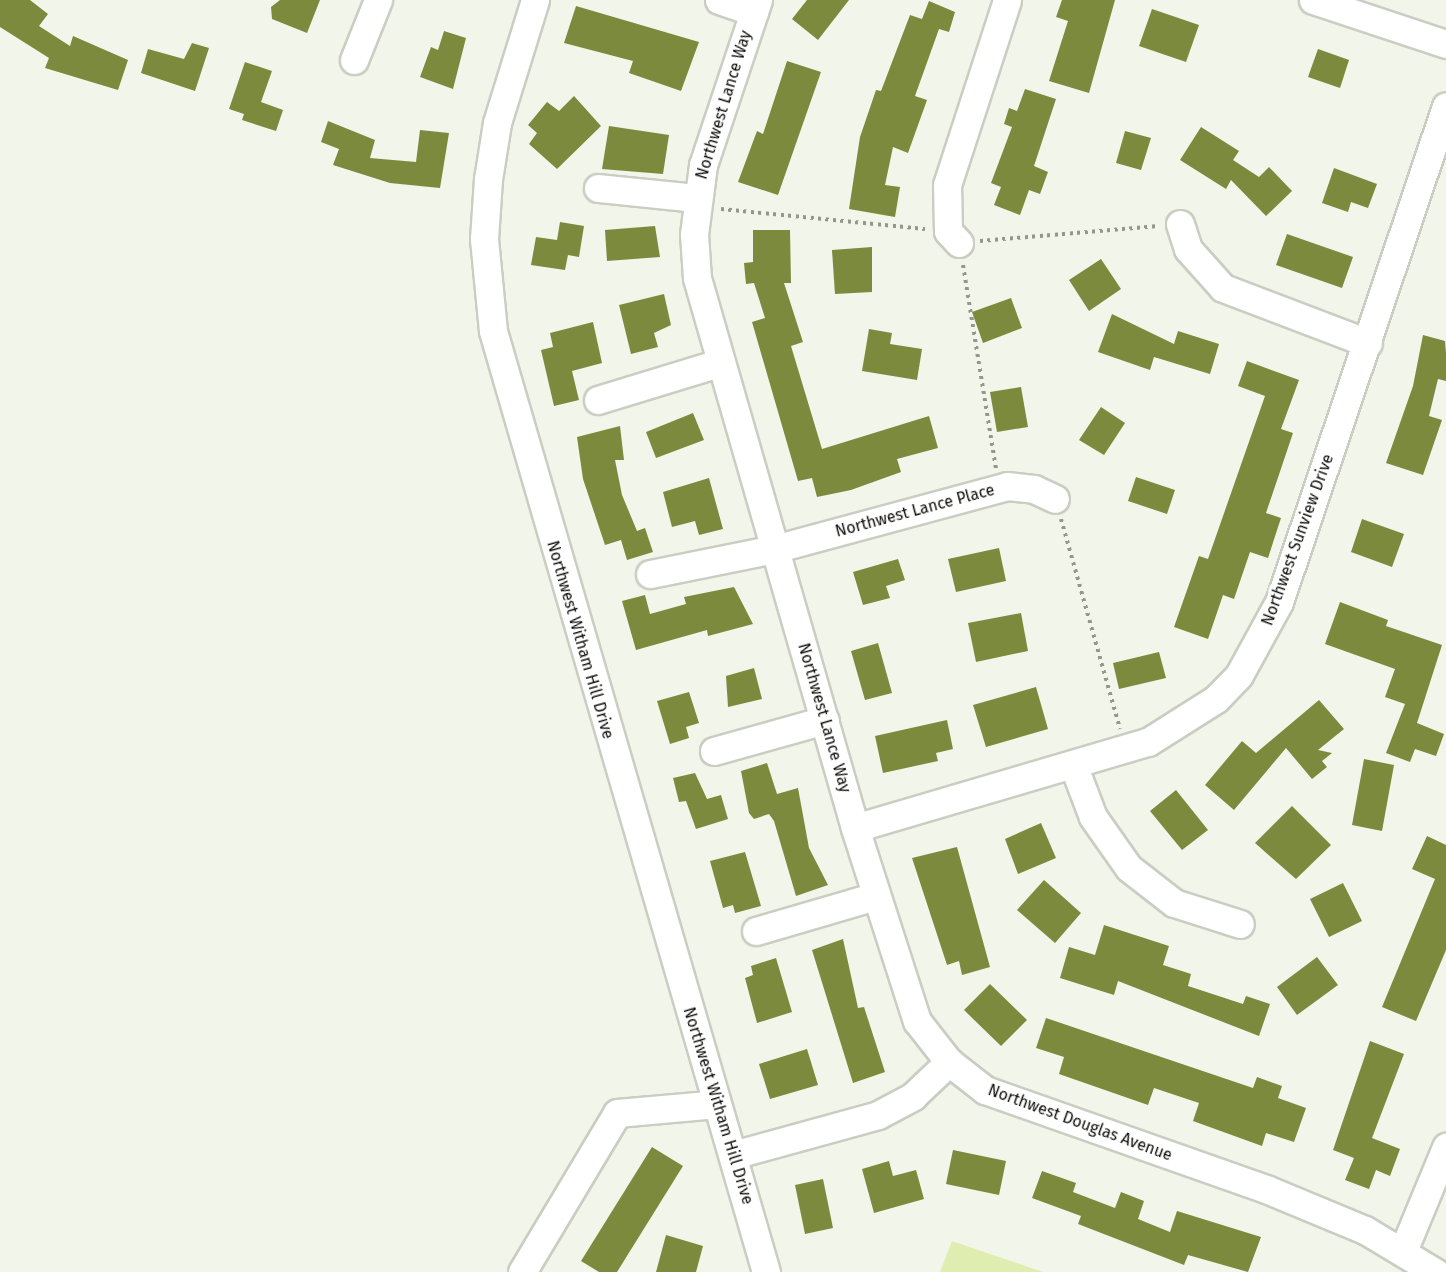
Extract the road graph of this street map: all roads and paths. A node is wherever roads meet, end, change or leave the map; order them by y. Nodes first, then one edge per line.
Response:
1 (378, 0) edge
2 (535, 0) edge
3 (719, 0) edge
4 (1007, 0) edge
5 (1313, 0) edge
6 (756, 6) edge
7 (1446, 44) edge
8 (354, 60) dead end
9 (1446, 106) edge
10 (598, 188) dead end
11 (697, 202) junction
12 (1180, 224) joint
13 (954, 237) junction
14 (1368, 343) junction
15 (719, 363) junction
16 (598, 400) dead end
17 (1000, 488) junction
18 (1055, 499) joint
19 (774, 549) junction
20 (650, 574) dead end
21 (825, 720) junction
22 (1126, 750) junction
23 (714, 751) dead end
24 (1074, 767) junction
25 (855, 828) junction
26 (876, 896) junction
27 (1239, 924) dead end
28 (756, 931) dead end
29 (949, 1062) junction
30 (717, 1104) junction
31 (1446, 1147) edge
32 (733, 1155) junction
33 (1403, 1251) junction
34 (522, 1272) edge
35 (766, 1272) edge
36 (1435, 1272) edge

1 - 8 street
2 - 30 street, Northwest Witham Hill Drive
3 - 6 street
4 - 13 street
5 - 7 street
6 - 11 street, Northwest Lance Way
9 - 14 street, Northwest Sunview Drive
10 - 11 street, Northwest Lance Way
11 - 13 path
11 - 15 street, Northwest Lance Way
12 - 13 path
12 - 14 street
13 - 17 path
14 - 22 street, Northwest Sunview Drive
15 - 16 street
15 - 19 street, Northwest Lance Way
17 - 18 street, Northwest Lance Place
17 - 19 street, Northwest Lance Place
18 - 22 path
19 - 20 street, Northwest Lance Place
19 - 21 street, Northwest Lance Way
21 - 23 street
21 - 25 street, Northwest Lance Way
22 - 24 street, Northwest Sunview Drive
24 - 25 street, Northwest Sunview Drive
24 - 27 street
25 - 26 street, Northwest Lance Way
26 - 28 street
26 - 29 street, Northwest Lance Way
29 - 32 street
29 - 33 street, Northwest Douglas Avenue
30 - 32 street, Northwest Witham Hill Drive
30 - 34 street
31 - 33 street
32 - 35 street, Northwest Witham Hill Drive
33 - 36 street, Northwest Douglas Avenue

